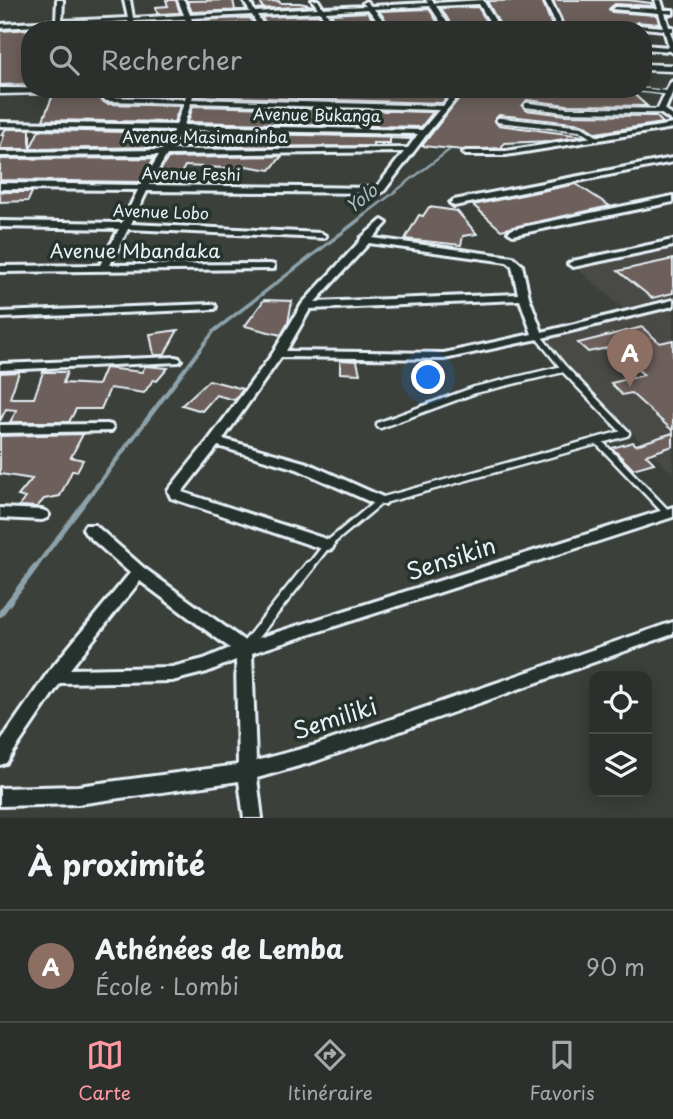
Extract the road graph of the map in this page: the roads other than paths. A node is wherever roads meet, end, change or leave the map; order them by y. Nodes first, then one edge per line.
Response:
1 (60, 0) edge
2 (127, 0) edge
3 (181, 0) edge
4 (246, 0) edge
5 (315, 0) edge
6 (364, 0) edge
7 (547, 0) edge
8 (658, 0) edge
9 (481, 1) edge
10 (430, 2) edge
11 (370, 8) junction
12 (615, 9) dead end
13 (322, 11) junction
14 (660, 11) junction
15 (673, 12) edge
16 (254, 15) junction
17 (188, 18) junction
18 (131, 20) junction
19 (59, 21) edge
20 (119, 21) edge
21 (189, 21) edge
22 (258, 21) edge
23 (328, 21) edge
24 (381, 21) edge
25 (443, 21) edge
26 (492, 21) edge
27 (557, 21) edge
28 (0, 26) edge
29 (21, 26) edge
30 (652, 28) edge
31 (671, 29) edge
32 (652, 48) edge
33 (673, 49) edge
34 (652, 67) edge
35 (673, 68) edge
36 (673, 83) edge
37 (0, 91) edge
38 (21, 91) edge
39 (652, 91) edge
40 (671, 93) edge
41 (189, 98) edge
42 (453, 98) edge
43 (107, 99) dead end
44 (188, 101) junction
45 (527, 105) dead end
46 (444, 108) junction
47 (661, 111) junction
48 (499, 120) dead end
49 (673, 120) edge
50 (0, 124) edge
51 (180, 126) junction
52 (673, 127) edge
53 (424, 132) junction
54 (597, 139) junction
55 (410, 150) junction
56 (165, 151) junction
57 (466, 153) dead end
58 (0, 154) edge
59 (673, 160) edge
60 (0, 186) edge
61 (144, 187) junction
62 (673, 199) edge
63 (454, 203) dead end
64 (382, 223) dead end
65 (0, 224) edge
66 (124, 226) junction
67 (513, 232) dead end
68 (321, 236) dead end
69 (365, 240) junction
70 (673, 243) edge
71 (573, 264) dead end
72 (270, 267) dead end
73 (104, 268) junction
74 (0, 269) edge
75 (524, 298) junction
76 (673, 303) edge
77 (306, 306) junction
78 (211, 307) dead end
79 (0, 315) edge
80 (538, 336) junction
81 (278, 354) junction
82 (175, 360) dead end
83 (0, 367) edge
84 (564, 369) junction
85 (380, 425) dead end
86 (107, 428) dead end
87 (0, 429) edge
88 (215, 441) junction
89 (598, 441) junction
90 (380, 501) junction
91 (0, 513) edge
92 (670, 513) edge
93 (42, 515) dead end
94 (90, 529) dead end
95 (327, 545) junction
96 (139, 572) junction
97 (673, 628) edge
98 (244, 649) junction
99 (55, 676) junction
100 (0, 757) edge
101 (247, 772) junction
102 (0, 797) edge
103 (253, 818) edge

1 - 19 street
2 - 18 street
3 - 17 street
4 - 16 street
5 - 13 street
6 - 11 street
7 - 27 street
8 - 14 street
9 - 10 street
9 - 26 street
10 - 11 street
10 - 25 street
11 - 13 street
11 - 24 street
12 - 14 street
13 - 16 street
13 - 23 street
14 - 15 street
14 - 31 street
16 - 17 street
16 - 22 street
17 - 18 street
17 - 21 street
18 - 20 street
28 - 29 street
30 - 31 street
31 - 33 street
32 - 33 street
34 - 35 street
36 - 40 street
37 - 38 street
39 - 40 lane
40 - 47 street
41 - 44 street
42 - 46 street
43 - 44 street
44 - 46 street
44 - 51 street
45 - 47 lane
46 - 53 street
47 - 49 street
48 - 54 lane
50 - 51 street, Avenue Bukanga
51 - 53 street, Avenue Bukanga
51 - 56 street
52 - 54 street
53 - 55 street
54 - 57 street
55 - 56 street, Avenue Masimaninba
55 - 61 street, Avenue Feshi
56 - 58 street, Avenue Masimaninba
56 - 61 street
59 - 63 street
60 - 61 street, Avenue Feshi
61 - 66 street
62 - 67 street
64 - 69 street
65 - 66 street, Avenue Lobo
66 - 68 street, Avenue Lobo
66 - 73 street
69 - 75 street
69 - 77 street
70 - 71 street
72 - 73 street, Avenue Mbandaka
73 - 74 street, Avenue Mbandaka
75 - 77 street
75 - 80 street
76 - 80 street
77 - 81 street
78 - 79 street
80 - 81 street
80 - 84 lane
81 - 88 street
82 - 83 street
84 - 85 lane
84 - 89 lane
86 - 87 street
88 - 90 street
88 - 95 street
89 - 90 lane
89 - 92 lane
90 - 95 lane
91 - 93 street
92 - 98 street, Sensikin
94 - 96 street
95 - 98 lane
96 - 98 street
96 - 99 street
97 - 101 street, Semiliki
98 - 99 street, Sensikin
98 - 101 street
99 - 100 street
101 - 102 street, Semiliki
101 - 103 street

